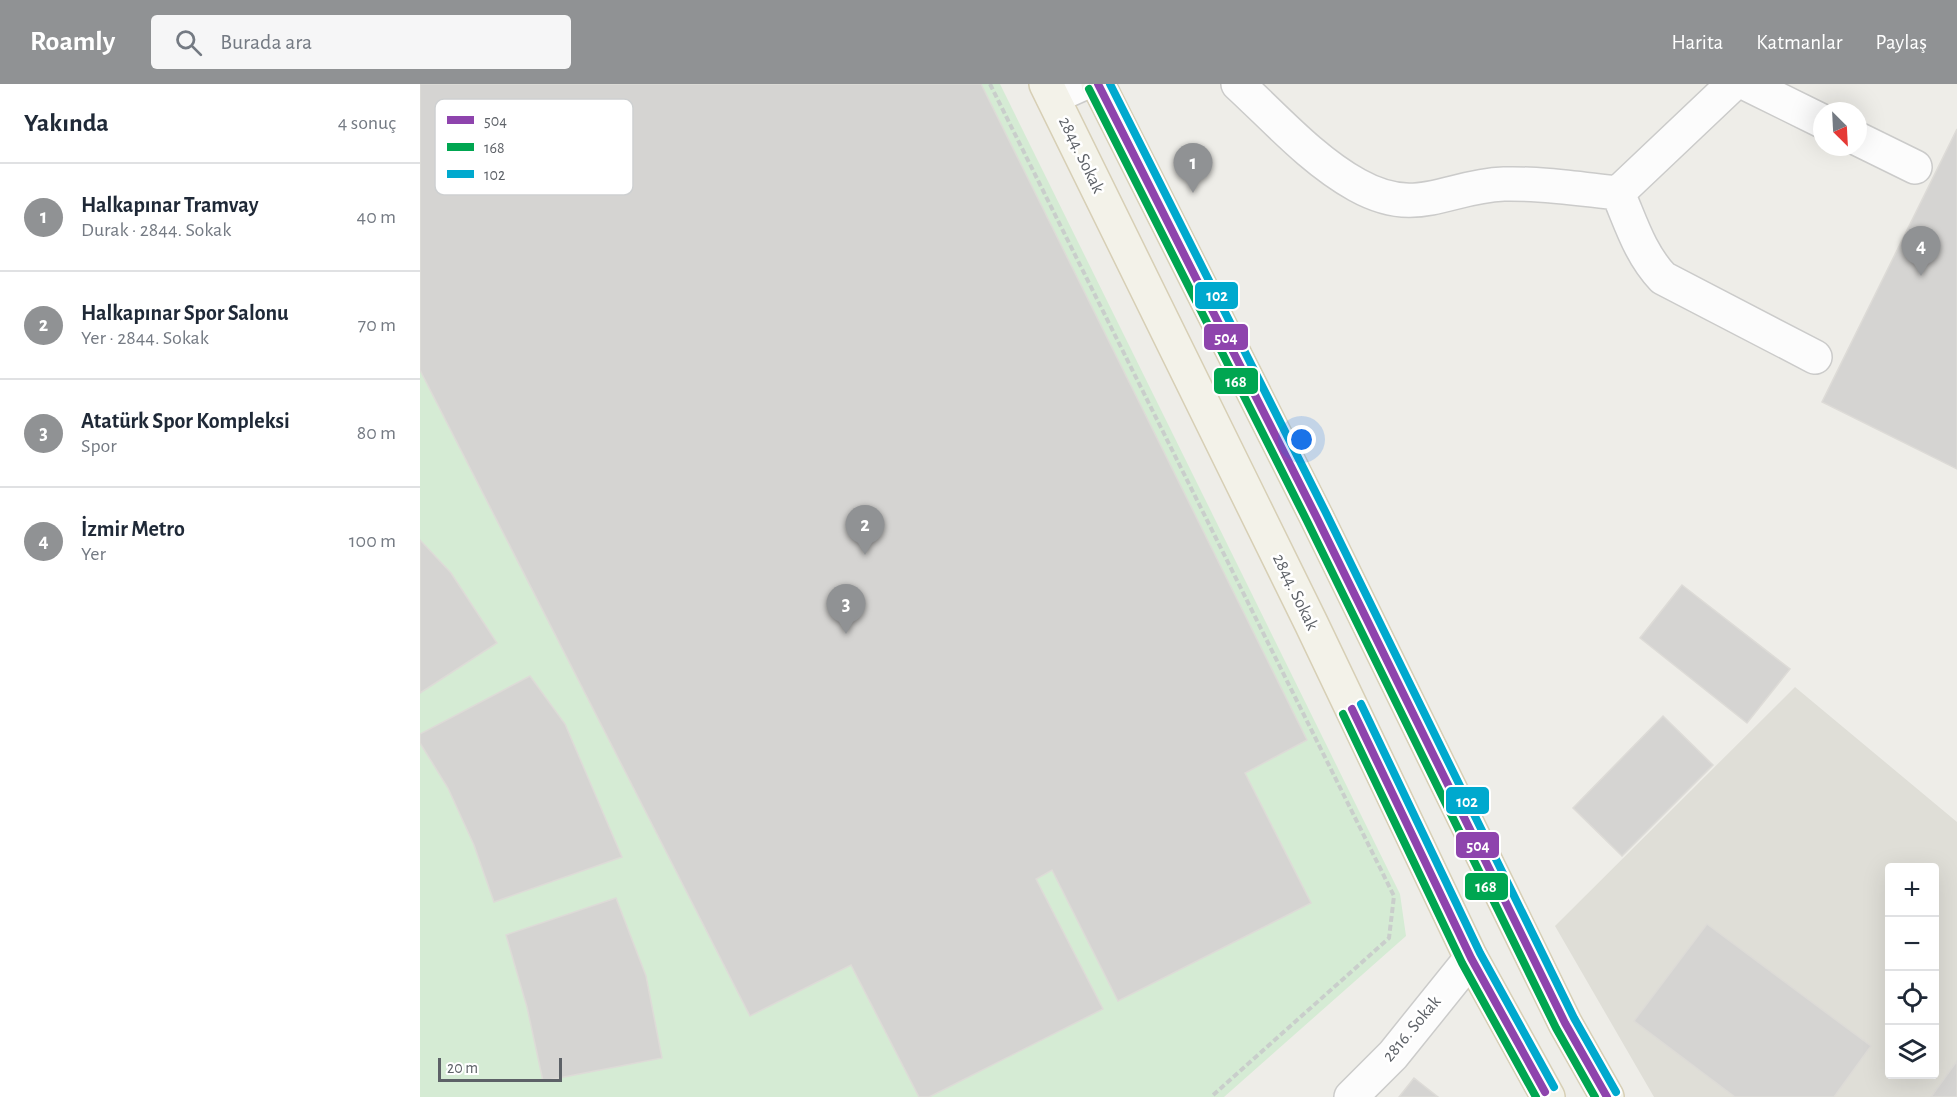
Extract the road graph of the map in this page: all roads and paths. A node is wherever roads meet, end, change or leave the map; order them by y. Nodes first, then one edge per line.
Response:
1 (990, 84) edge
2 (1098, 84) edge
3 (1238, 84) edge
4 (1733, 84) edge
5 (1747, 84) edge
6 (1060, 88) edge
7 (1813, 117) edge
8 (1867, 143) edge
9 (1915, 167) dead end
10 (1618, 193) junction
11 (1815, 357) dead end
12 (1471, 958) junction
13 (1211, 1097) edge
14 (1351, 1097) edge
15 (1548, 1097) edge
16 (1607, 1097) edge

1 - 13 path
2 - 16 main road
3 - 10 street
4 - 10 street
5 - 7 street
6 - 12 main road, 2844. Sokak
8 - 9 street
10 - 11 street
12 - 14 street, 2816. Sokak
12 - 15 main road, 2844. Sokak

